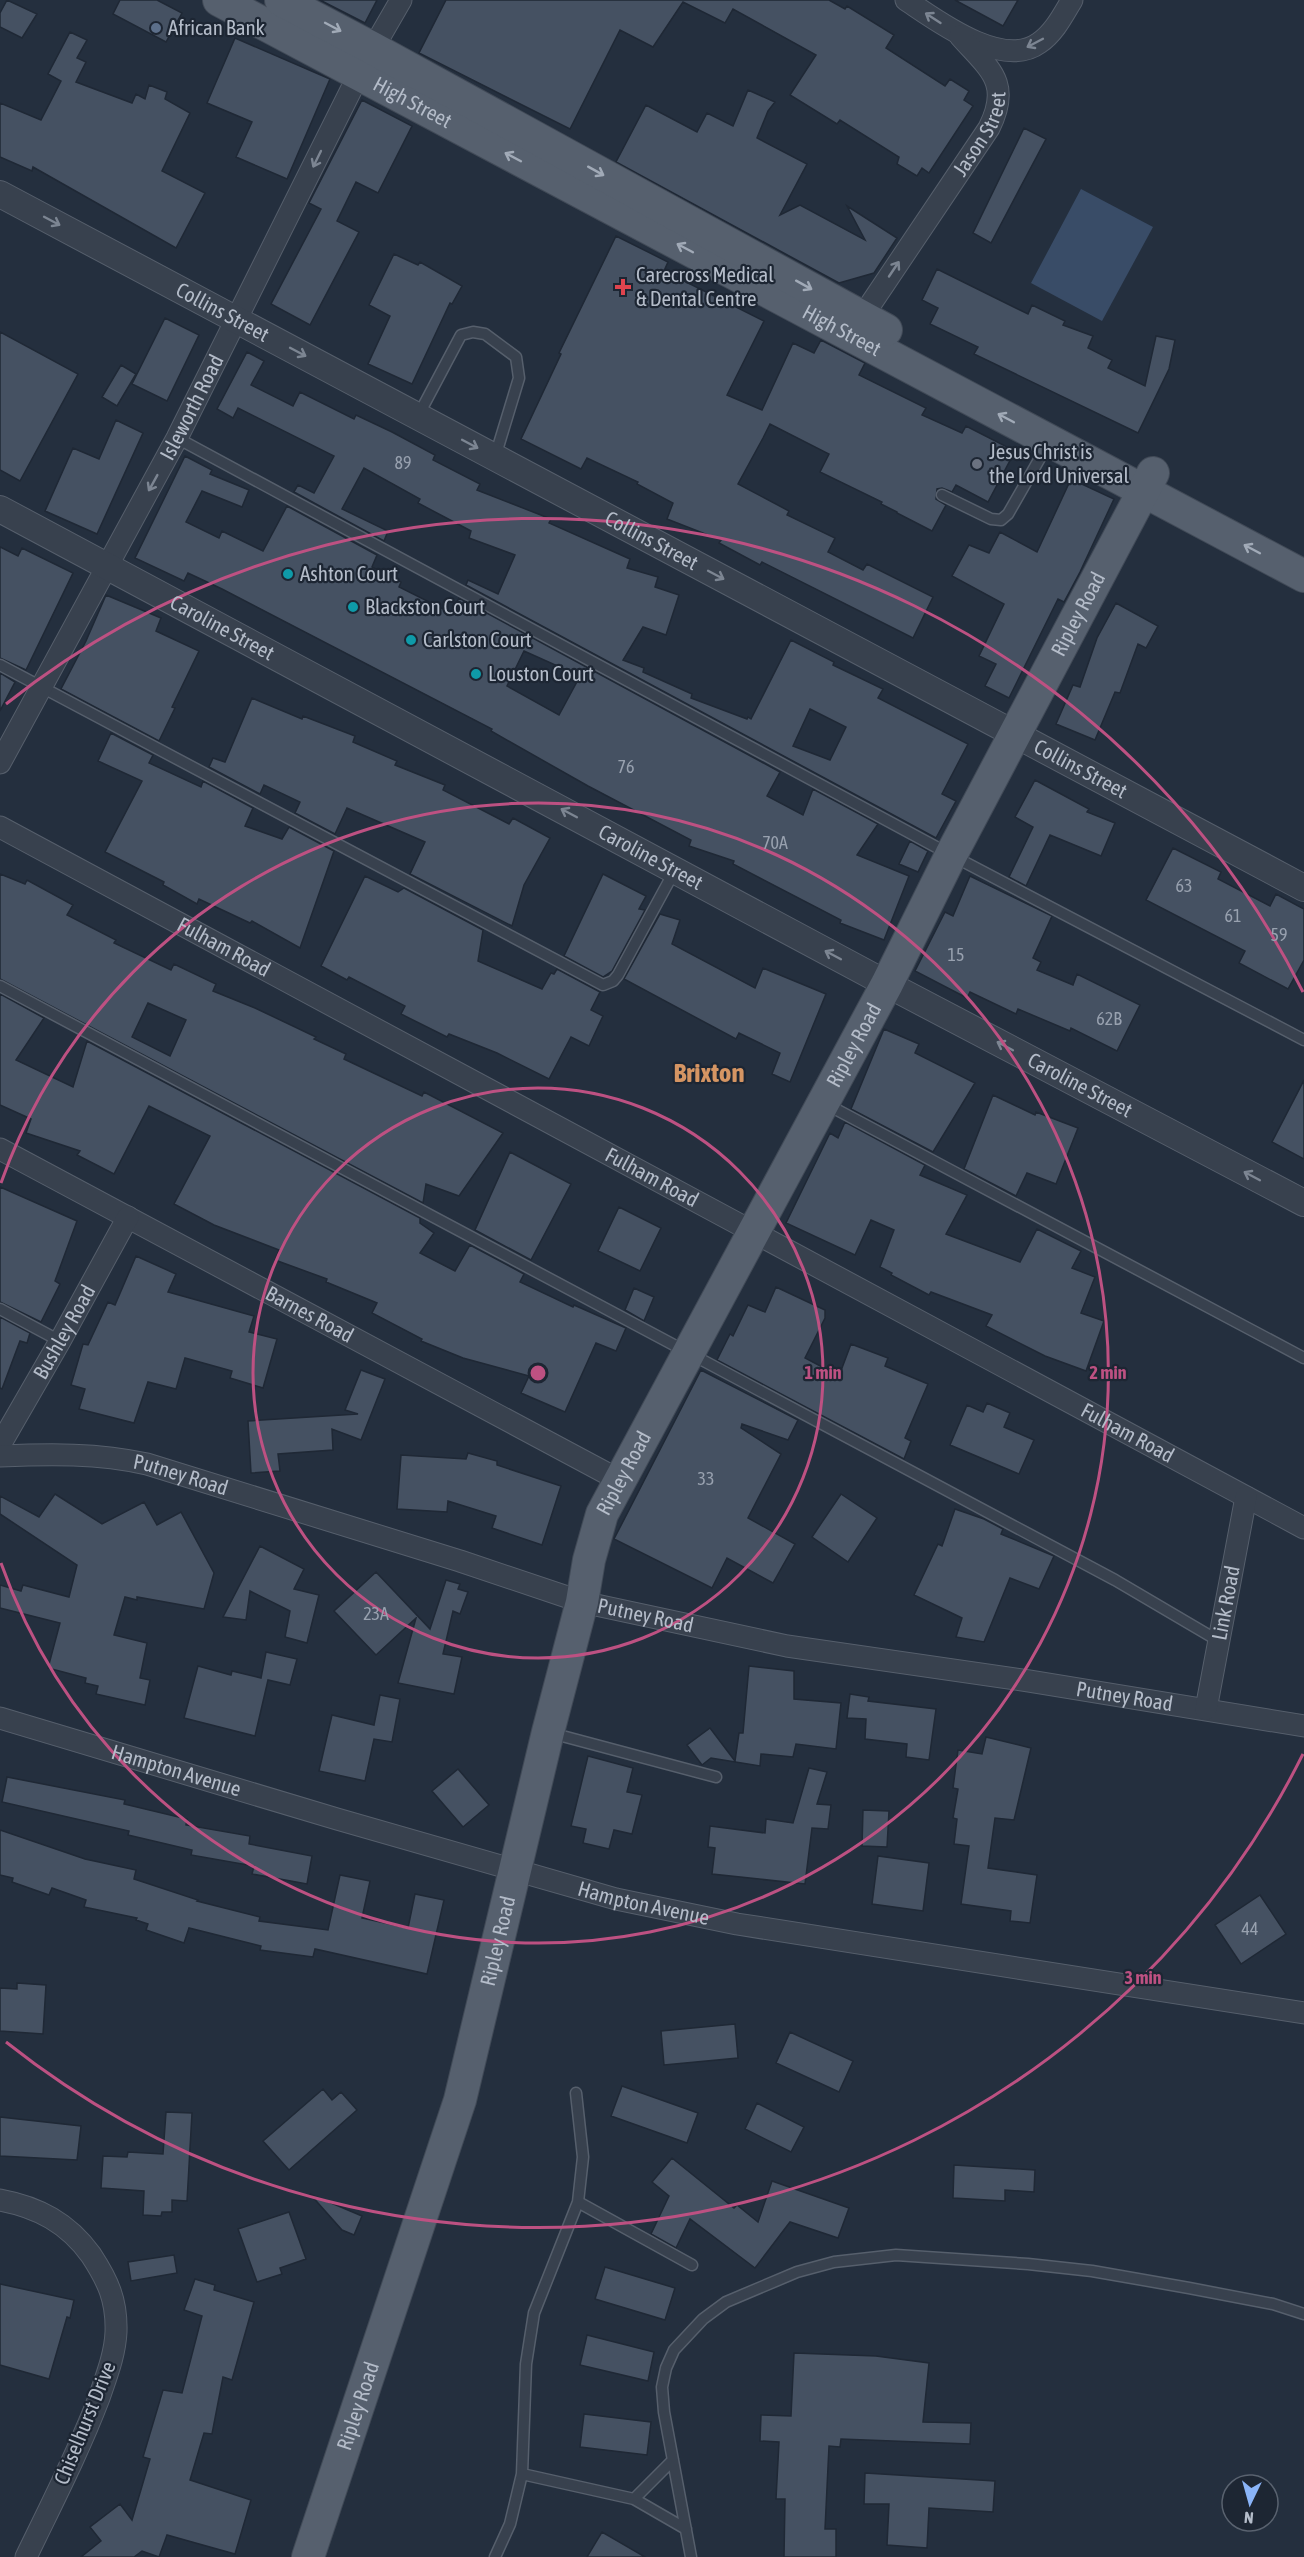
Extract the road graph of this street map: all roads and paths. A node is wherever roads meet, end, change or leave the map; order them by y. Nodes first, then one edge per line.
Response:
1 (219, 0) edge
2 (281, 0) edge
3 (401, 0) edge
4 (906, 0) edge
5 (1072, 0) edge
6 (960, 36) junction
7 (372, 49) junction
8 (2, 199) edge
9 (862, 317) junction
10 (238, 320) junction
11 (417, 416) junction
12 (177, 438) junction
13 (1049, 441) junction
14 (495, 457) junction
15 (1148, 482) junction
16 (942, 495) dead end
17 (0, 509) edge
18 (1304, 552) edge
19 (107, 566) junction
20 (1304, 576) edge
21 (0, 665) edge
22 (40, 687) junction
23 (1016, 735) junction
24 (0, 763) edge
25 (0, 827) edge
26 (951, 855) junction
27 (675, 870) junction
28 (1304, 888) edge
29 (887, 984) junction
30 (0, 987) edge
31 (1304, 1040) edge
32 (823, 1103) junction
33 (0, 1149) edge
34 (1304, 1203) edge
35 (128, 1217) junction
36 (753, 1232) junction
37 (0, 1309) edge
38 (60, 1341) junction
39 (688, 1351) junction
40 (1304, 1359) edge
41 (0, 1445) edge
42 (0, 1456) edge
43 (619, 1480) junction
44 (1246, 1497) junction
45 (1304, 1528) edge
46 (582, 1602) junction
47 (1217, 1640) junction
48 (1206, 1709) junction
49 (0, 1718) edge
50 (1304, 1726) edge
51 (548, 1732) junction
52 (716, 1777) dead end
53 (515, 1870) junction
54 (1304, 2013) edge
55 (576, 2093) dead end
56 (0, 2200) edge
57 (578, 2202) junction
58 (692, 2265) dead end
59 (1304, 2314) edge
60 (673, 2460) junction
61 (522, 2474) junction
62 (634, 2499) junction
63 (686, 2529) junction
64 (26, 2557) edge
65 (308, 2557) edge
66 (495, 2557) edge
67 (692, 2557) edge

1 - 7 main road, High Street
2 -> 7 main road, High Street
3 - 7 street, Isleworth Road
6 -> 4 street
5 -> 6 street
9 -> 6 street, Jason Street
7 -> 9 main road, High Street
7 -> 10 street, Isleworth Road
13 -> 7 main road, High Street
8 -> 10 street, Collins Street
9 - 15 main road, High Street
10 -> 11 street, Collins Street
10 - 12 street, Isleworth Road
11 -> 14 street, Collins Street
11 - 14 lane
12 -> 19 street, Isleworth Road
12 - 26 lane
13 - 15 main road, High Street
13 - 16 lane
14 -> 23 street, Collins Street
15 - 18 main road, High Street
20 -> 15 main road, High Street
15 - 23 main road, Ripley Road
17 - 19 street, Caroline Street
19 - 22 street, Isleworth Road
27 -> 19 street, Caroline Street
21 - 22 lane
22 - 24 street, Isleworth Road
22 - 27 lane
23 - 26 main road, Ripley Road
23 - 28 street, Collins Street
25 - 36 street, Fulham Road
26 - 29 main road, Ripley Road
26 - 31 lane
29 -> 27 street, Caroline Street
29 - 32 main road, Ripley Road
34 -> 29 street, Caroline Street
30 - 39 lane
32 - 36 main road, Ripley Road
32 - 40 lane
33 - 35 street, Barnes Road
35 - 38 street, Bushley Road
35 - 43 street, Barnes Road
36 - 39 main road, Ripley Road
36 - 44 street, Fulham Road
37 - 38 lane
38 - 41 street, Bushley Road
39 - 43 main road, Ripley Road
39 - 47 lane
42 - 46 street, Putney Road
43 - 46 main road, Ripley Road
44 - 45 street, Fulham Road
44 - 47 street, Link Road
46 - 48 street, Putney Road
46 - 51 main road, Ripley Road
47 - 48 street, Link Road
48 - 50 street, Putney Road
49 - 53 street, Hampton Avenue
51 - 52 lane
51 - 53 main road, Ripley Road
53 - 54 street, Hampton Avenue
53 - 65 main road, Ripley Road
55 - 57 lane
56 - 64 street, Chiselhurst Drive
57 - 58 lane
57 - 61 lane
59 - 60 lane
60 - 62 lane
60 - 63 lane
61 - 62 lane
61 - 66 lane
62 - 63 lane
63 - 67 lane

